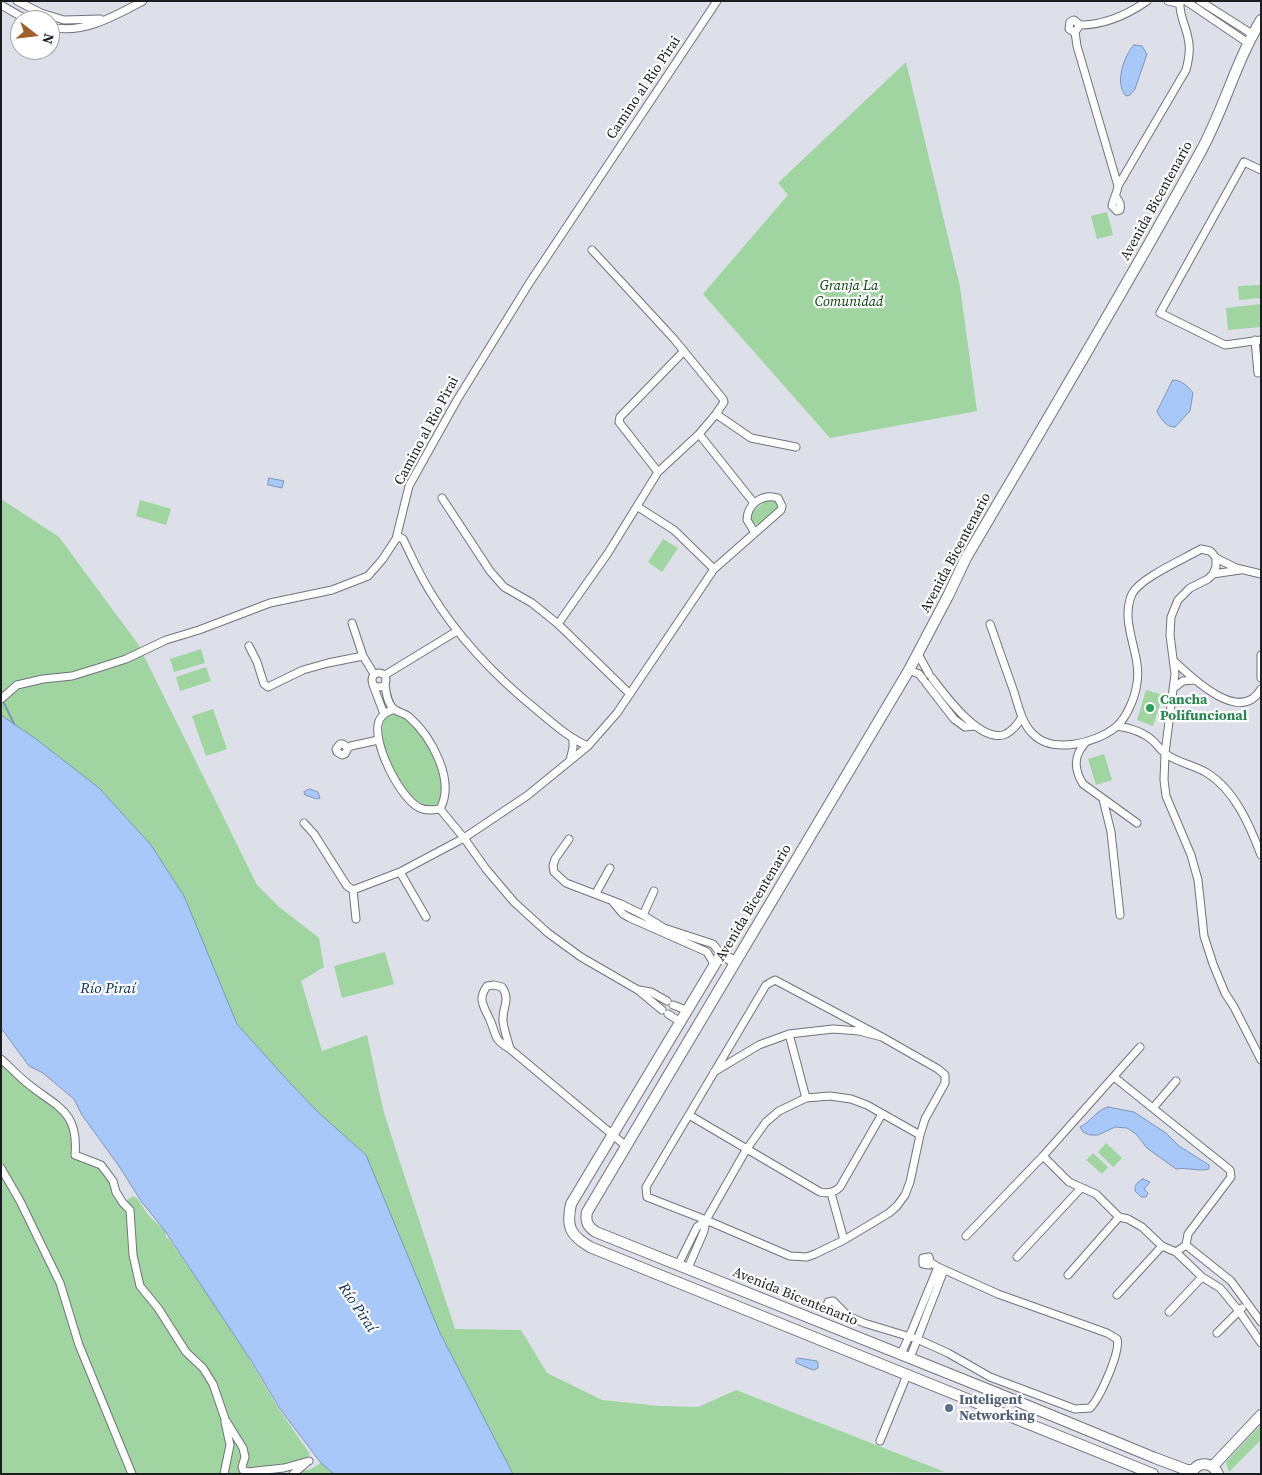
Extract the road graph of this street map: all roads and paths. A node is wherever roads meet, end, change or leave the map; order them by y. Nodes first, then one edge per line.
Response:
1 (17, 1) edge
2 (143, 1) edge
3 (717, 1) edge
4 (1147, 1) edge
5 (1168, 1) edge
6 (1200, 1) edge
7 (1182, 2) edge
8 (111, 19) junction
9 (1261, 20) edge
10 (60, 28) edge
11 (1250, 39) junction
12 (1261, 170) edge
13 (1118, 186) junction
14 (1116, 197) dead end
15 (592, 250) dead end
16 (1258, 340) edge
17 (684, 351) junction
18 (1258, 373) dead end
19 (716, 414) junction
20 (699, 434) junction
21 (796, 447) dead end
22 (658, 472) junction
23 (442, 498) dead end
24 (754, 503) junction
25 (638, 507) junction
26 (755, 533) junction
27 (397, 536) junction
28 (1216, 558) junction
29 (714, 569) junction
30 (1243, 570) junction
31 (1213, 574) junction
32 (1261, 574) edge
33 (352, 624) dead end
34 (558, 624) junction
35 (990, 624) dead end
36 (456, 631) junction
37 (249, 646) dead end
38 (918, 654) junction
39 (1261, 655) edge
40 (363, 656) junction
41 (1174, 661) junction
42 (909, 670) junction
43 (374, 674) junction
44 (385, 675) junction
45 (926, 676) junction
46 (1261, 678) edge
47 (1195, 680) junction
48 (386, 684) junction
49 (374, 685) junction
50 (1174, 688) junction
51 (1261, 689) edge
52 (630, 694) junction
53 (1, 699) edge
54 (394, 709) junction
55 (384, 714) junction
56 (1022, 717) junction
57 (1117, 726) junction
58 (573, 739) junction
59 (378, 740) junction
60 (1086, 742) junction
61 (588, 746) junction
62 (348, 748) dead end
63 (1164, 753) junction
64 (570, 760) junction
65 (1104, 799) junction
66 (440, 809) junction
67 (304, 823) dead end
68 (1137, 823) dead end
69 (464, 838) junction
70 (569, 840) dead end
71 (1261, 855) edge
72 (610, 868) dead end
73 (400, 872) junction
74 (353, 890) junction
75 (654, 891) dead end
76 (596, 893) junction
77 (613, 902) junction
78 (1120, 914) dead end
79 (643, 915) junction
80 (426, 917) dead end
81 (356, 919) dead end
82 (721, 954) junction
83 (735, 962) junction
84 (714, 964) junction
85 (729, 972) junction
86 (638, 990) junction
87 (686, 1010) junction
88 (701, 1019) junction
89 (680, 1021) junction
90 (695, 1029) junction
91 (789, 1034) junction
92 (882, 1037) junction
93 (1140, 1047) dead end
94 (510, 1049) junction
95 (1, 1059) edge
96 (1261, 1060) edge
97 (714, 1072) junction
98 (1114, 1077) junction
99 (1176, 1082) dead end
100 (806, 1098) junction
101 (1153, 1108) junction
102 (882, 1114) junction
103 (689, 1116) junction
104 (613, 1134) junction
105 (920, 1135) junction
106 (626, 1146) junction
107 (746, 1150) junction
108 (1043, 1156) junction
109 (1, 1168) edge
110 (1081, 1188) junction
111 (831, 1193) junction
112 (1119, 1217) junction
113 (706, 1220) junction
114 (596, 1232) junction
115 (966, 1236) dead end
116 (844, 1240) junction
117 (1186, 1245) junction
118 (1162, 1246) junction
119 (590, 1247) junction
120 (648, 1252) junction
121 (1176, 1252) junction
122 (1017, 1257) dead end
123 (930, 1262) dead end
124 (683, 1267) junction
125 (642, 1268) junction
126 (941, 1268) junction
127 (1068, 1275) dead end
128 (1202, 1276) junction
129 (731, 1286) junction
130 (1117, 1295) dead end
131 (725, 1302) junction
132 (1248, 1303) junction
133 (1239, 1311) junction
134 (1170, 1312) dead end
135 (848, 1316) dead end
136 (1261, 1322) edge
137 (1217, 1333) dead end
138 (909, 1336) junction
139 (917, 1339) junction
140 (1261, 1343) edge
141 (906, 1356) junction
142 (907, 1375) junction
143 (1261, 1415) edge
144 (225, 1419) junction
145 (1102, 1437) junction
146 (880, 1441) dead end
147 (1096, 1451) junction
148 (1155, 1458) junction
149 (1192, 1472) edge
150 (1217, 1472) edge
151 (1152, 1473) edge
152 (132, 1474) edge
153 (224, 1474) edge
154 (293, 1474) edge

1 - 8 street
2 - 8 street
3 - 27 street, Camino al Rio Pirai
4 - 13 street
5 - 7 street
6 - 11 street
7 - 11 street
7 - 13 street
8 - 10 street
9 - 11 street, Avenida Bicentenario
11 - 38 street, Avenida Bicentenario
12 - 16 street
13 - 14 street
15 - 17 street
16 - 18 street
17 - 19 street
17 - 22 street
19 - 20 street
19 - 21 street
20 - 22 street
20 - 24 street
22 - 25 street
23 - 34 street
24 - 26 street
24 - 26 street
25 - 29 street
25 - 34 street
26 - 29 street
27 - 36 street
27 - 53 street, Camino al Rio Pirai
28 - 30 street
28 - 31 street
28 - 57 street
29 - 52 street
30 - 31 street
30 - 32 street
31 - 41 street
33 - 40 street
34 - 52 street
35 - 56 street
36 - 44 street
36 - 58 street
37 - 40 street
38 - 42 street, Avenida Bicentenario
38 - 45 street
39 - 46 street
40 - 43 street
41 - 47 street
41 - 50 street
42 - 45 street
42 - 83 street, Avenida Bicentenario
43 - 44 street
43 - 49 street
44 - 48 street
45 - 56 street
47 - 50 street
47 - 51 street
48 - 49 street
48 - 54 street
49 - 55 street
50 - 63 street
52 - 61 street
54 - 55 street
54 - 66 street
55 - 59 street
56 - 60 street
57 - 60 street
57 - 63 street
58 - 61 street
58 - 64 street
59 - 62 street
59 - 66 street
60 - 65 street
61 - 64 street
63 - 71 street
63 - 96 street
64 - 69 street
65 - 68 street
65 - 78 street
66 - 69 street
67 - 74 street
69 - 73 street
69 - 86 street
70 - 76 street
72 - 76 street
73 - 74 street
73 - 80 street
74 - 81 street
75 - 79 street
76 - 77 street
77 - 79 street
77 - 84 street
79 - 82 street
82 - 83 street
82 - 84 street, Avenida Bicentenario
83 - 85 street, Avenida Bicentenario
84 - 85 street
84 - 87 street, Avenida Bicentenario
85 - 88 street, Avenida Bicentenario
86 - 87 street
86 - 89 street
87 - 88 street
87 - 89 street, Avenida Bicentenario
88 - 90 street, Avenida Bicentenario
89 - 90 street
89 - 104 street, Avenida Bicentenario
90 - 106 street, Avenida Bicentenario
91 - 92 street
91 - 97 street
91 - 100 street
92 - 97 street
92 - 105 street
93 - 98 street
94 - 94 street
94 - 104 street
95 - 144 street
97 - 103 street
98 - 101 street
98 - 108 street
99 - 101 street
100 - 102 street
100 - 107 street
101 - 117 street
102 - 105 street
102 - 111 street
103 - 107 street
103 - 113 street
104 - 106 street
104 - 119 street, Avenida Bicentenario
105 - 116 street
106 - 114 street, Avenida Bicentenario
107 - 111 street
107 - 113 street
108 - 110 street
108 - 115 street
109 - 152 street
110 - 112 street
110 - 122 street
111 - 116 street
112 - 118 street
112 - 127 street
113 - 116 street
113 - 124 street
114 - 119 street
114 - 120 street, Avenida Bicentenario
117 - 121 street
117 - 132 street
118 - 121 street
118 - 130 street
119 - 125 street, Avenida Bicentenario
120 - 124 street, Avenida Bicentenario
120 - 125 street
121 - 128 street
123 - 126 street
124 - 129 street, Avenida Bicentenario
125 - 131 street, Avenida Bicentenario
126 - 138 street
126 - 139 street
126 - 139 street
128 - 133 street
128 - 134 street
129 - 131 street
129 - 141 street, Avenida Bicentenario
131 - 142 street, Avenida Bicentenario
132 - 133 street
132 - 136 street
133 - 137 street
133 - 140 street
135 - 138 street
138 - 139 street
138 - 141 street
139 - 141 street
141 - 145 street, Avenida Bicentenario
142 - 146 street
142 - 147 street, Avenida Bicentenario
143 - 150 street
144 - 153 street
144 - 154 street
145 - 147 street
145 - 148 street, Avenida Bicentenario
147 - 151 street, Avenida Bicentenario
148 - 149 street, Avenida Bicentenario
148 - 151 street
149 - 150 street

